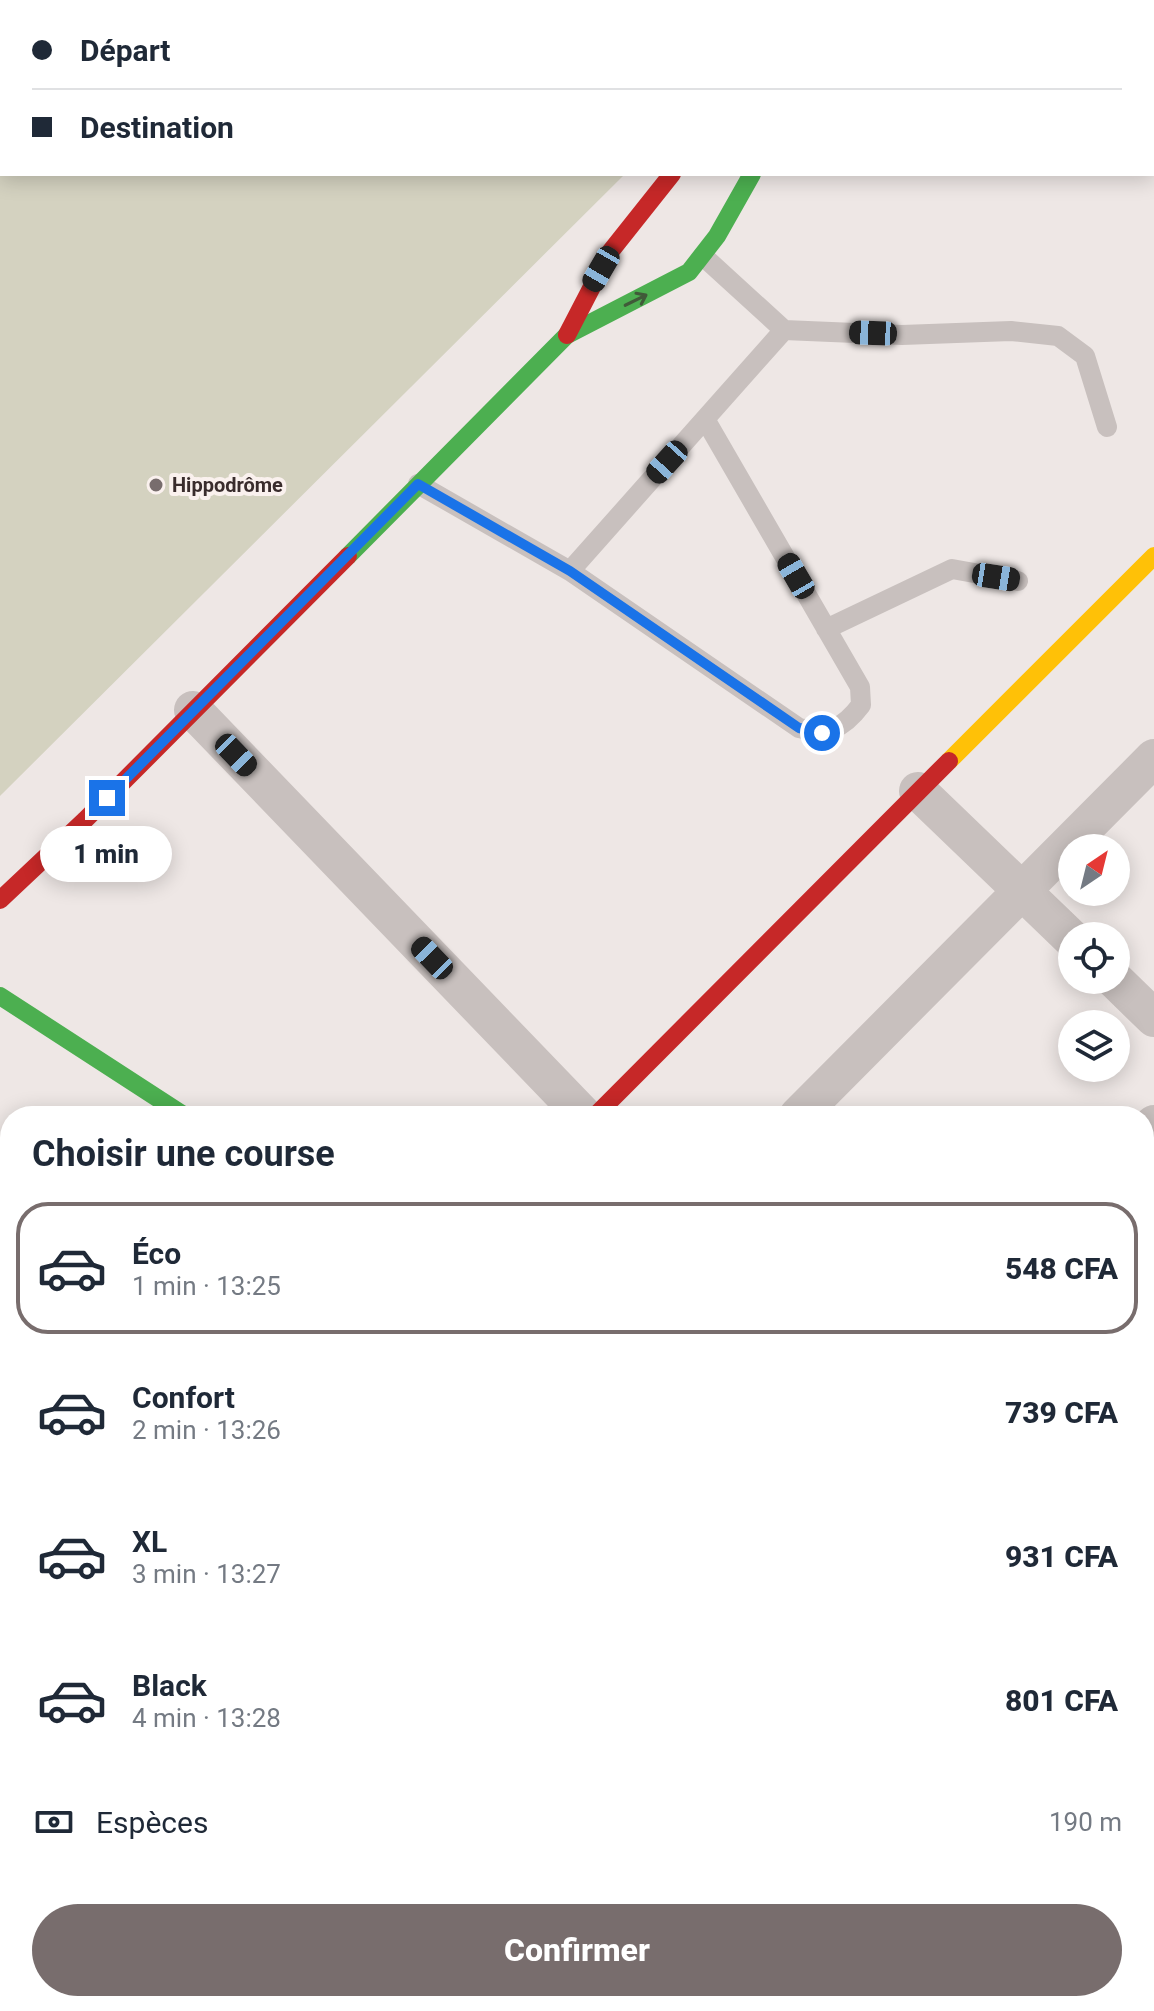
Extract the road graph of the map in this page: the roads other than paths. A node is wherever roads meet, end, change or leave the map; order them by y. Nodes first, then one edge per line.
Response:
1 (670, 176) edge
2 (751, 176) edge
3 (703, 256) junction
4 (784, 330) junction
5 (567, 335) junction
6 (705, 419) junction
7 (1107, 427) dead end
8 (418, 484) junction
9 (1154, 556) edge
10 (570, 571) junction
11 (1018, 581) dead end
12 (826, 629) junction
13 (193, 710) junction
14 (1154, 758) edge
15 (918, 791) junction
16 (1022, 891) junction
17 (0, 900) edge
18 (1058, 926) edge
19 (1129, 994) edge
20 (0, 996) edge
21 (1154, 1018) edge
22 (170, 1106) edge
23 (574, 1106) edge
24 (605, 1106) edge
25 (808, 1106) edge

1 - 5 street
2 - 3 street
3 - 4 lane
5 -> 3 street
4 - 6 lane
4 - 7 lane
5 - 8 street
6 - 10 lane
6 - 12 lane
8 - 10 lane
8 - 13 street
9 - 15 street
10 - 12 lane
11 - 12 lane
13 - 17 street
13 - 23 street
14 - 16 street
15 - 16 street
15 - 24 street
16 - 18 street
16 - 25 street
19 - 21 street
20 - 22 street

